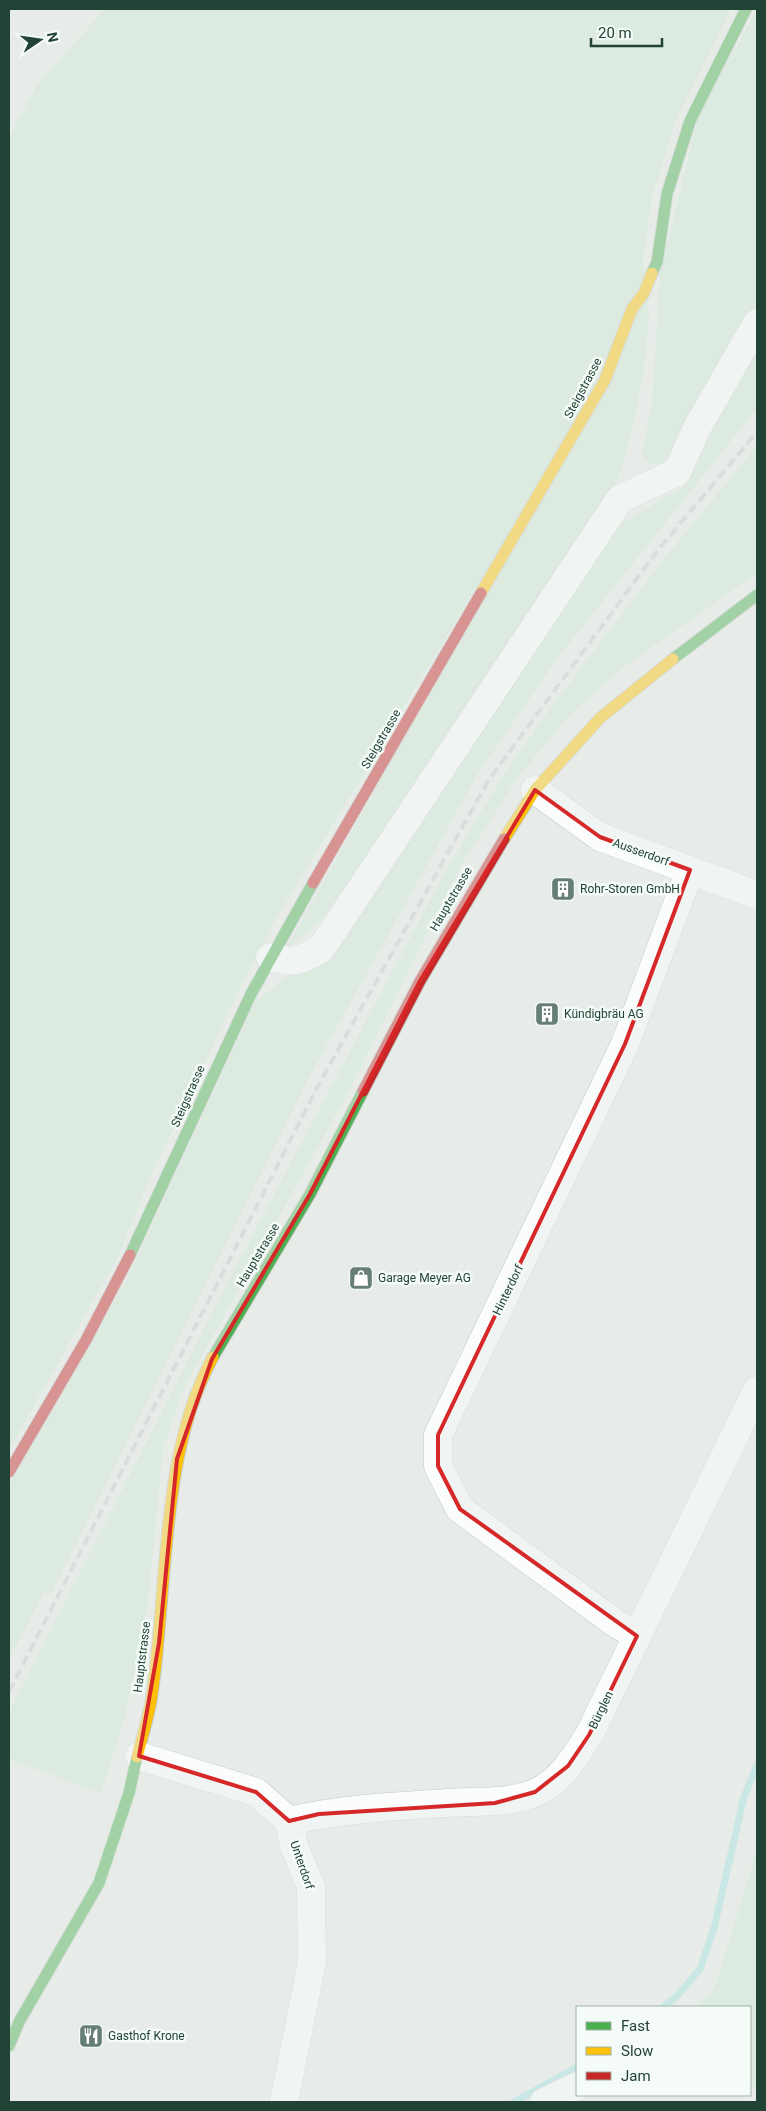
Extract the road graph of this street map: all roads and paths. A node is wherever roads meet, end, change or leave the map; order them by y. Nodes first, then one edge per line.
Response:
1 (746, 9) edge
2 (757, 323) edge
3 (757, 595) edge
4 (535, 790) junction
5 (690, 870) junction
6 (757, 895) edge
7 (270, 957) junction
8 (757, 1390) edge
9 (9, 1472) edge
10 (637, 1636) junction
11 (139, 1756) junction
12 (289, 1821) junction
13 (9, 2046) edge
14 (576, 2086) edge
15 (284, 2102) edge
16 (544, 2102) edge

1 - 7 main road, Steigstrasse
2 - 7 street
3 - 4 main road, Hauptstrasse
4 - 5 street, Ausserdorf
4 - 11 main road, Hauptstrasse
5 - 6 street, Ausserdorf
5 - 10 street, Hinterdorf
7 - 9 main road, Steigstrasse
8 - 10 street, Bürglen
10 - 12 street, Bürglen
11 - 12 street
11 - 13 main road, Hauptstrasse
12 - 15 street, Unterdorf
14 - 16 street

